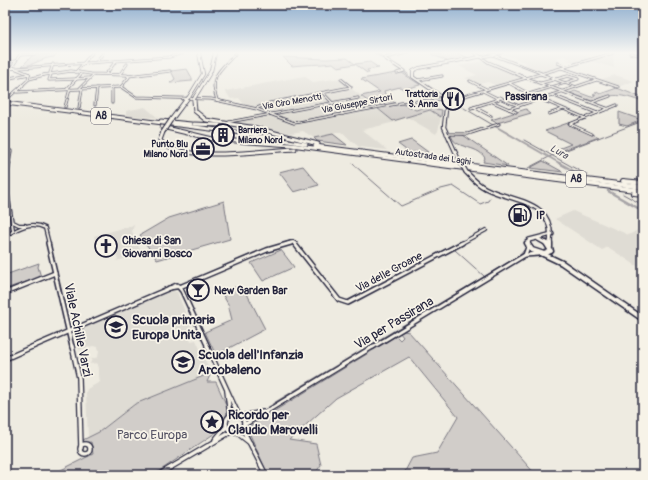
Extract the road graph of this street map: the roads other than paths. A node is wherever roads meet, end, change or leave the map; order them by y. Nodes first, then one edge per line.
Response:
1 (23, 75) edge
2 (29, 75) edge
3 (42, 75) edge
4 (51, 75) edge
5 (80, 75) edge
6 (92, 75) edge
7 (133, 75) edge
8 (202, 75) edge
9 (209, 75) edge
10 (216, 75) edge
11 (414, 75) edge
12 (520, 75) edge
13 (536, 75) edge
14 (545, 75) edge
15 (584, 75) edge
16 (128, 76) joint
17 (442, 76) dead end
18 (11, 78) junction
19 (89, 78) junction
20 (526, 78) junction
21 (5, 79) edge
22 (29, 79) junction
23 (76, 79) junction
24 (341, 79) dead end
25 (556, 79) junction
26 (418, 80) junction
27 (597, 80) junction
28 (470, 82) dead end
29 (5, 83) edge
30 (509, 83) junction
31 (541, 83) junction
32 (565, 83) junction
33 (23, 85) junction
34 (122, 87) junction
35 (552, 87) junction
36 (576, 87) junction
37 (618, 87) dead end
38 (81, 88) junction
39 (97, 88) junction
40 (112, 88) junction
41 (66, 89) junction
42 (70, 89) junction
43 (486, 90) junction
44 (482, 91) junction
45 (563, 91) junction
46 (322, 93) dead end
47 (215, 94) junction
48 (529, 94) junction
49 (551, 95) junction
50 (610, 96) dead end
51 (207, 98) junction
52 (220, 98) junction
53 (358, 98) dead end
54 (441, 99) junction
55 (500, 99) junction
56 (540, 99) junction
57 (217, 100) junction
58 (425, 100) junction
59 (446, 100) junction
60 (5, 102) edge
61 (332, 102) junction
62 (493, 102) junction
63 (592, 102) junction
64 (112, 103) dead end
65 (228, 103) junction
66 (446, 105) junction
67 (617, 105) dead end
68 (96, 106) dead end
69 (520, 106) junction
70 (65, 107) dead end
71 (474, 107) junction
72 (79, 108) dead end
73 (257, 108) junction
74 (470, 108) dead end
75 (609, 108) junction
76 (509, 109) junction
77 (563, 109) junction
78 (516, 112) dead end
79 (270, 113) junction
80 (597, 113) junction
81 (343, 114) junction
82 (549, 114) dead end
83 (99, 115) junction
84 (491, 116) dead end
85 (585, 118) junction
86 (229, 122) dead end
87 (499, 124) dead end
88 (447, 133) junction
89 (592, 134) dead end
90 (272, 138) junction
91 (5, 152) edge
92 (349, 154) junction
93 (425, 160) junction
94 (5, 164) edge
95 (9, 164) junction
96 (510, 171) junction
97 (567, 182) junction
98 (643, 183) edge
99 (643, 187) edge
100 (5, 188) edge
101 (643, 191) edge
102 (643, 194) edge
103 (13, 221) junction
104 (19, 226) junction
105 (486, 230) dead end
106 (13, 231) junction
107 (552, 234) junction
108 (5, 236) edge
109 (538, 239) junction
110 (528, 247) junction
111 (551, 249) junction
112 (541, 254) junction
113 (525, 255) junction
114 (562, 262) junction
115 (55, 273) junction
116 (178, 287) junction
117 (5, 293) edge
118 (643, 319) edge
119 (68, 330) junction
120 (5, 360) edge
121 (227, 389) junction
122 (275, 407) junction
123 (240, 415) junction
124 (230, 417) junction
125 (243, 426) junction
126 (226, 427) junction
127 (234, 432) junction
128 (212, 443) junction
129 (251, 443) junction
130 (81, 448) dead end
131 (158, 475) edge
132 (266, 475) edge

1 - 18 street
2 - 22 street
3 - 22 street
4 - 23 street
5 - 23 street
6 - 19 street
7 - 16 street
8 - 92 highway, bridge
9 - 93 highway
10 - 47 street
11 - 26 street
12 - 20 street
13 - 20 street
14 - 25 street
15 - 27 street
16 - 34 street
17 - 26 street
18 - 21 street
18 - 29 street
19 - 23 street
19 - 38 street
20 - 30 street
20 - 31 street
22 - 33 street
23 - 41 street
24 - 73 street
25 - 31 street
25 - 32 street
25 - 32 street
26 - 54 street
27 - 36 street
27 - 37 street
28 - 43 street
30 - 43 street
30 - 48 street
31 - 35 street
32 - 35 street
32 - 36 street
33 - 41 street
33 - 60 street
34 - 40 street
34 - 51 street
35 - 45 street
35 - 48 street
36 - 45 street
38 - 39 street
38 - 42 street
38 - 72 street
39 - 40 street
39 - 68 street
40 - 64 street
41 - 42 street
42 - 70 street
43 - 44 street
44 - 55 street
44 - 59 street
45 - 49 street
45 - 63 street
46 - 61 street
47 - 51 street
47 - 52 street
47 - 57 street
48 - 56 street
49 - 56 street
49 - 80 street
50 - 63 street
51 - 57 street
52 - 57 street
52 - 65 street
53 - 61 street, Via Ciro Menotti
54 - 58 street, Via Giuseppe Sirtori
54 - 58 street, Via Giuseppe Sirtori
54 - 59 street
54 - 59 street
54 - 66 street
55 - 62 street
55 - 69 street
56 - 69 street
56 - 77 street
57 - 65 street
58 - 81 street, Via Giuseppe Sirtori
59 - 66 street
60 - 83 highway, Autostrada dei Laghi / A8
60 - 92 highway, Autostrada dei Laghi / A8
61 - 79 street, Via Ciro Menotti
61 - 81 street
62 - 71 street
62 - 76 street
63 - 75 street
65 - 73 street
66 - 88 street
67 - 75 street
69 - 76 street
71 - 74 street
71 - 84 street
73 - 79 street
75 - 80 street
76 - 78 street
77 - 82 street
77 - 85 street
79 - 81 street, Via Giuseppe Sirtori
79 - 86 street, Via Ciro Menotti
80 - 85 street
83 - 90 highway, Autostrada dei Laghi / A8
83 - 90 highway, A8
85 - 89 street
87 - 88 street
88 - 107 street, bridge
90 - 93 highway, Autostrada dei Laghi / A8
91 - 95 street
92 - 97 highway, Autostrada dei Laghi / A8
93 - 96 highway, Autostrada dei Laghi / A8
94 - 95 street
95 - 100 street
96 - 98 highway
96 - 99 highway, Autostrada dei Laghi / A8
97 - 101 highway, Autostrada dei Laghi / A8
97 - 102 highway
100 - 103 street
103 - 104 street
103 - 106 street
104 - 106 street, Viale Achille Varzi
104 - 115 street, Viale Achille Varzi
105 - 116 street, Via delle Groane
106 - 108 street, Viale Achille Varzi
107 - 109 street
107 - 111 street
109 - 110 street
109 - 111 street
110 - 112 street
110 - 113 street
111 - 112 street
111 - 114 street
112 - 113 street, Via per Passirana
112 - 114 street
113 - 122 street, Via per Passirana
114 - 118 street
115 - 117 street
115 - 119 street, Viale Achille Varzi
116 - 119 street
116 - 121 street
119 - 120 street
119 - 130 street, Viale Achille Varzi
121 - 123 street
121 - 124 street
122 - 123 street, Via per Passirana
122 - 125 street, Via per Passirana
123 - 124 street, Via per Passirana
123 - 125 street
124 - 126 street
125 - 127 street, Via per Passirana
125 - 129 street
126 - 127 street
126 - 128 street
127 - 128 street, Via per Passirana
127 - 129 street
128 - 131 street, Via per Passirana
129 - 132 street

